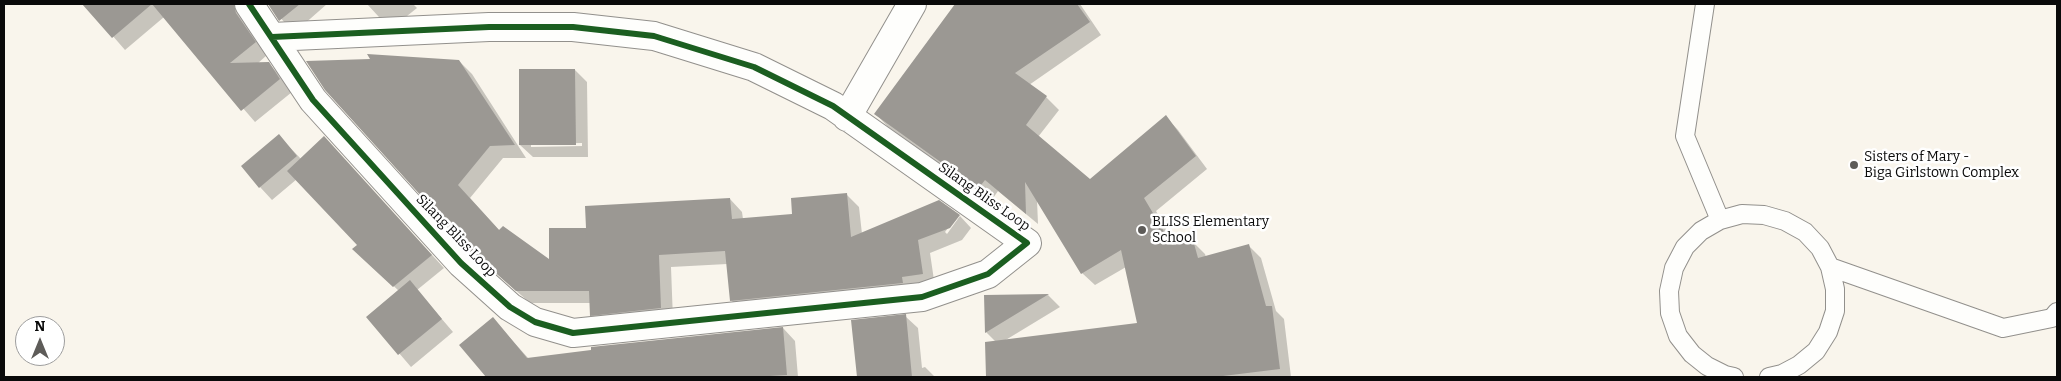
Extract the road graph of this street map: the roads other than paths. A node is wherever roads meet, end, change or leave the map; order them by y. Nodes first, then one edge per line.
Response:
1 (249, 4) edge
2 (912, 4) edge
3 (1705, 4) edge
4 (272, 37) junction
5 (847, 117) junction
6 (1720, 220) junction
7 (1830, 267) junction
8 (2057, 312) edge
9 (1734, 377) edge
10 (1769, 377) edge

1 - 4 street
2 - 5 street
3 - 6 lane
4 - 5 street, Silang Bliss Loop
4 - 5 street, Silang Bliss Loop
6 - 7 lane
6 - 9 lane
7 - 8 lane
7 - 10 lane

